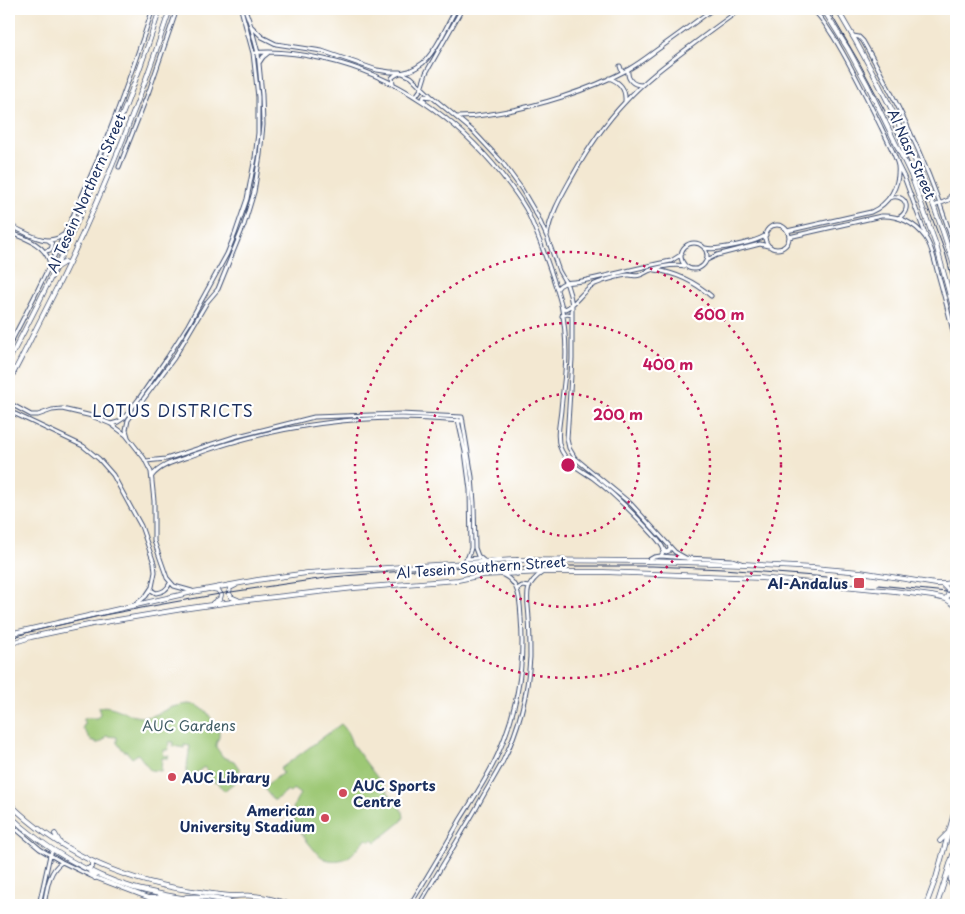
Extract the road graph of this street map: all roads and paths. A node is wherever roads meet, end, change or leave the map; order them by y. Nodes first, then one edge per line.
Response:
1 (153, 9) edge
2 (160, 9) edge
3 (177, 9) edge
4 (240, 9) edge
5 (245, 9) edge
6 (456, 9) edge
7 (462, 9) edge
8 (703, 9) edge
9 (713, 9) edge
10 (741, 9) edge
11 (812, 9) edge
12 (823, 9) edge
13 (837, 9) edge
14 (169, 11) edge
15 (175, 14) junction
16 (707, 14) junction
17 (251, 26) junction
18 (853, 36) junction
19 (286, 46) junction
20 (269, 52) junction
21 (282, 52) junction
22 (255, 53) junction
23 (431, 53) junction
24 (436, 56) junction
25 (144, 59) junction
26 (152, 62) junction
27 (259, 64) junction
28 (620, 66) dead end
29 (629, 69) junction
30 (385, 72) junction
31 (400, 72) junction
32 (622, 72) junction
33 (136, 78) junction
34 (609, 78) junction
35 (146, 80) junction
36 (384, 80) junction
37 (394, 84) junction
38 (642, 84) junction
39 (868, 86) junction
40 (422, 87) junction
41 (862, 89) junction
42 (416, 96) junction
43 (432, 97) junction
44 (625, 101) junction
45 (428, 106) junction
46 (457, 117) junction
47 (911, 134) junction
48 (125, 136) junction
49 (906, 137) junction
50 (131, 138) junction
51 (898, 147) junction
52 (892, 149) junction
53 (898, 164) junction
54 (119, 167) dead end
55 (956, 195) edge
56 (889, 198) junction
57 (940, 204) junction
58 (934, 206) junction
59 (898, 218) junction
60 (9, 225) edge
61 (68, 227) junction
62 (74, 230) junction
63 (787, 231) junction
64 (9, 232) edge
65 (66, 233) junction
66 (766, 234) junction
67 (547, 236) junction
68 (789, 237) junction
69 (49, 241) junction
70 (928, 242) junction
71 (936, 245) junction
72 (954, 245) junction
73 (770, 246) junction
74 (704, 247) junction
75 (930, 247) junction
76 (949, 247) junction
77 (45, 251) junction
78 (956, 253) edge
79 (682, 254) junction
80 (707, 260) junction
81 (51, 264) junction
82 (69, 264) junction
83 (686, 266) junction
84 (55, 268) junction
85 (652, 269) junction
86 (956, 273) edge
87 (214, 276) junction
88 (561, 276) junction
89 (554, 278) junction
90 (221, 280) junction
91 (565, 282) junction
92 (556, 289) junction
93 (207, 291) junction
94 (950, 292) junction
95 (944, 293) junction
96 (712, 296) dead end
97 (210, 297) junction
98 (561, 305) junction
99 (572, 305) junction
100 (572, 315) junction
101 (562, 316) junction
102 (956, 318) edge
103 (956, 345) edge
104 (9, 346) edge
105 (9, 360) edge
106 (9, 381) edge
107 (9, 403) edge
108 (9, 411) edge
109 (400, 416) junction
110 (460, 419) junction
111 (111, 424) junction
112 (128, 437) junction
113 (146, 461) junction
114 (588, 468) junction
115 (584, 472) junction
116 (152, 476) junction
117 (670, 547) junction
118 (664, 550) junction
119 (661, 556) junction
120 (479, 558) junction
121 (685, 558) junction
122 (466, 559) junction
123 (517, 560) junction
124 (647, 561) junction
125 (485, 563) junction
126 (694, 563) junction
127 (461, 564) junction
128 (744, 564) junction
129 (544, 572) junction
130 (517, 574) junction
131 (503, 575) junction
132 (242, 582) junction
133 (956, 582) edge
134 (170, 583) junction
135 (940, 584) junction
136 (529, 587) junction
137 (211, 588) junction
138 (517, 589) junction
139 (151, 590) junction
140 (193, 592) junction
141 (946, 599) junction
142 (239, 600) junction
143 (134, 605) junction
144 (209, 605) junction
145 (956, 606) edge
146 (9, 634) edge
147 (9, 644) edge
148 (521, 669) junction
149 (529, 669) junction
150 (519, 684) junction
151 (527, 686) junction
152 (9, 803) edge
153 (956, 806) edge
154 (9, 816) edge
155 (14, 820) junction
156 (9, 826) edge
157 (950, 832) junction
158 (55, 834) dead end
159 (940, 841) dead end
160 (61, 844) junction
161 (956, 845) edge
162 (53, 850) junction
163 (50, 855) junction
164 (62, 862) junction
165 (92, 862) junction
166 (48, 865) junction
167 (950, 866) junction
168 (54, 868) junction
169 (106, 868) junction
170 (88, 870) junction
171 (102, 876) junction
172 (95, 878) junction
173 (951, 884) dead end
174 (149, 898) junction
175 (180, 898) junction
176 (267, 898) junction
177 (267, 904) dead end
178 (39, 905) edge
179 (44, 905) edge
180 (193, 905) edge
181 (225, 905) edge
182 (244, 905) edge
183 (292, 905) edge
184 (410, 905) edge
185 (419, 905) edge
186 (926, 905) edge
187 (937, 905) edge

1 - 61 street
2 - 25 main road, Al Tesein Northern Street
3 - 15 street
4 - 22 street
5 - 17 street
6 - 23 street
7 - 24 street
8 - 16 street
9 - 16 street
10 - 38 street
11 - 41 street
12 - 39 main road, Al Nasr Street
13 - 18 main road, Al Nasr Street
14 - 15 main road
14 - 26 main road, Al Tesein Northern Street
15 - 50 street
16 - 29 street
17 - 19 street
17 - 22 street
18 - 47 street
18 - 49 main road, Al Nasr Street
19 - 21 street
19 - 30 street
20 - 21 street
20 - 22 street
20 - 27 street
21 - 36 street
22 - 27 street
22 - 87 street
23 - 24 street
23 - 31 street
24 - 40 street
25 - 26 main road
25 - 33 main road, Al Tesein Northern Street
26 - 35 main road, Al Tesein Northern Street
27 - 90 street
28 - 32 street
29 - 32 street
29 - 38 street
30 - 31 street
30 - 36 street
31 - 37 street
31 - 40 street
32 - 34 street
33 - 35 main road
33 - 62 main road, Al Tesein Northern Street
34 - 44 street
34 - 46 street
35 - 48 main road, Al Tesein Northern Street
36 - 37 street
37 - 42 street
38 - 44 street
39 - 41 main road
39 - 51 main road, Al Nasr Street
40 - 42 street
40 - 43 street
41 - 52 street
42 - 45 street
43 - 45 street
43 - 46 street
44 - 67 street
45 - 89 street
46 - 67 street
47 - 49 main road
47 - 57 street
48 - 50 main road
48 - 82 main road, Al Tesein Northern Street
49 - 58 main road, Al Nasr Street
50 - 54 street
51 - 52 main road
51 - 71 main road, Al Nasr Street
52 - 53 street
53 - 56 street
53 - 70 street
55 - 57 street
56 - 59 street
56 - 63 street
57 - 58 street
57 - 72 street
58 - 76 main road, Al Nasr Street
59 - 68 street
59 - 70 street
60 - 69 street
61 - 62 main road
61 - 65 street
62 - 84 main road, Al Tesein Northern Street
63 - 66 street
63 - 68 street
64 - 77 street
65 - 69 street
65 - 81 street
66 - 73 street
66 - 74 street
67 - 88 street
68 - 73 street
69 - 77 street
70 - 75 street
71 - 75 main road
71 - 94 main road, Al Nasr Street
72 - 76 main road
72 - 78 street
73 - 80 street
74 - 79 street
74 - 80 street
75 - 95 street
76 - 86 main road, Al Nasr Street
77 - 81 street
79 - 83 street
79 - 91 street
80 - 83 street
81 - 104 street
82 - 84 main road
82 - 106 main road, Al Tesein Northern Street
83 - 85 street
84 - 105 main road, Al Tesein Northern Street
85 - 96 street
85 - 99 street
87 - 90 street
87 - 93 street
88 - 89 street
88 - 91 street
89 - 92 street
90 - 97 street
91 - 92 street
91 - 99 street
92 - 98 street
93 - 97 street
93 - 111 street
94 - 95 main road
94 - 102 main road, Al Nasr Street
95 - 103 street
97 - 112 street
98 - 99 street
98 - 101 street
99 - 100 street
100 - 101 street
100 - 114 street
101 - 115 street
107 - 111 street
108 - 139 street
109 - 110 street
109 - 113 street
109 - 116 street
110 - 120 street
110 - 122 street
111 - 112 street
112 - 113 street
113 - 116 street
114 - 115 street
114 - 117 street
115 - 118 street
116 - 134 street
117 - 118 street
117 - 121 street
118 - 119 street
119 - 121 street
119 - 124 street
120 - 122 street
120 - 125 street
121 - 126 street
121 - 128 street
122 - 127 street
123 - 124 main road, Al Tesein Southern Street
123 - 125 main road, Al Tesein Southern Street
123 - 130 main road
124 - 126 main road, Al Tesein Southern Street
125 - 127 main road, Al Tesein Southern Street
126 - 128 main road, Al Tesein Southern Street
127 - 132 main road, Al Tesein Southern Street
128 - 135 main road, Al Tesein Southern Street
129 - 130 main road, Al Tesein Southern Street
129 - 136 street
129 - 141 main road, Al Tesein Southern Street
130 - 131 main road, Al Tesein Southern Street
131 - 138 street
131 - 142 main road, Al Tesein Southern Street
132 - 137 main road, Al Tesein Southern Street
132 - 142 main road
133 - 135 main road, Al Tesein Southern Street
134 - 139 street
134 - 140 street
135 - 141 main road
136 - 138 street
136 - 149 street
137 - 140 main road, Al Tesein Southern Street
137 - 144 main road
138 - 148 street
139 - 143 street
140 - 143 main road, Al Tesein Southern Street
141 - 145 main road, Al Tesein Southern Street
142 - 144 main road, Al Tesein Southern Street
143 - 146 main road, Al Tesein Southern Street
144 - 147 main road, Al Tesein Southern Street
148 - 149 street
148 - 150 street
149 - 151 street
150 - 151 street
150 - 184 street
151 - 185 street
152 - 160 main road
153 - 157 main road
154 - 155 main road
155 - 156 main road
155 - 162 main road
156 - 163 street
157 - 159 main road
157 - 186 main road
158 - 160 main road
160 - 165 main road
161 - 167 main road
162 - 163 street
162 - 170 main road
163 - 164 street
163 - 166 street
164 - 168 street
164 - 172 street
165 - 169 main road
165 - 170 main road
166 - 168 street
166 - 178 street
167 - 173 main road
167 - 187 main road
168 - 179 street
169 - 171 main road
169 - 176 main road
170 - 171 main road
170 - 172 main road
171 - 175 main road
172 - 174 street
174 - 175 main road
174 - 180 street
175 - 181 main road
175 - 182 main road
176 - 177 main road
176 - 183 main road

